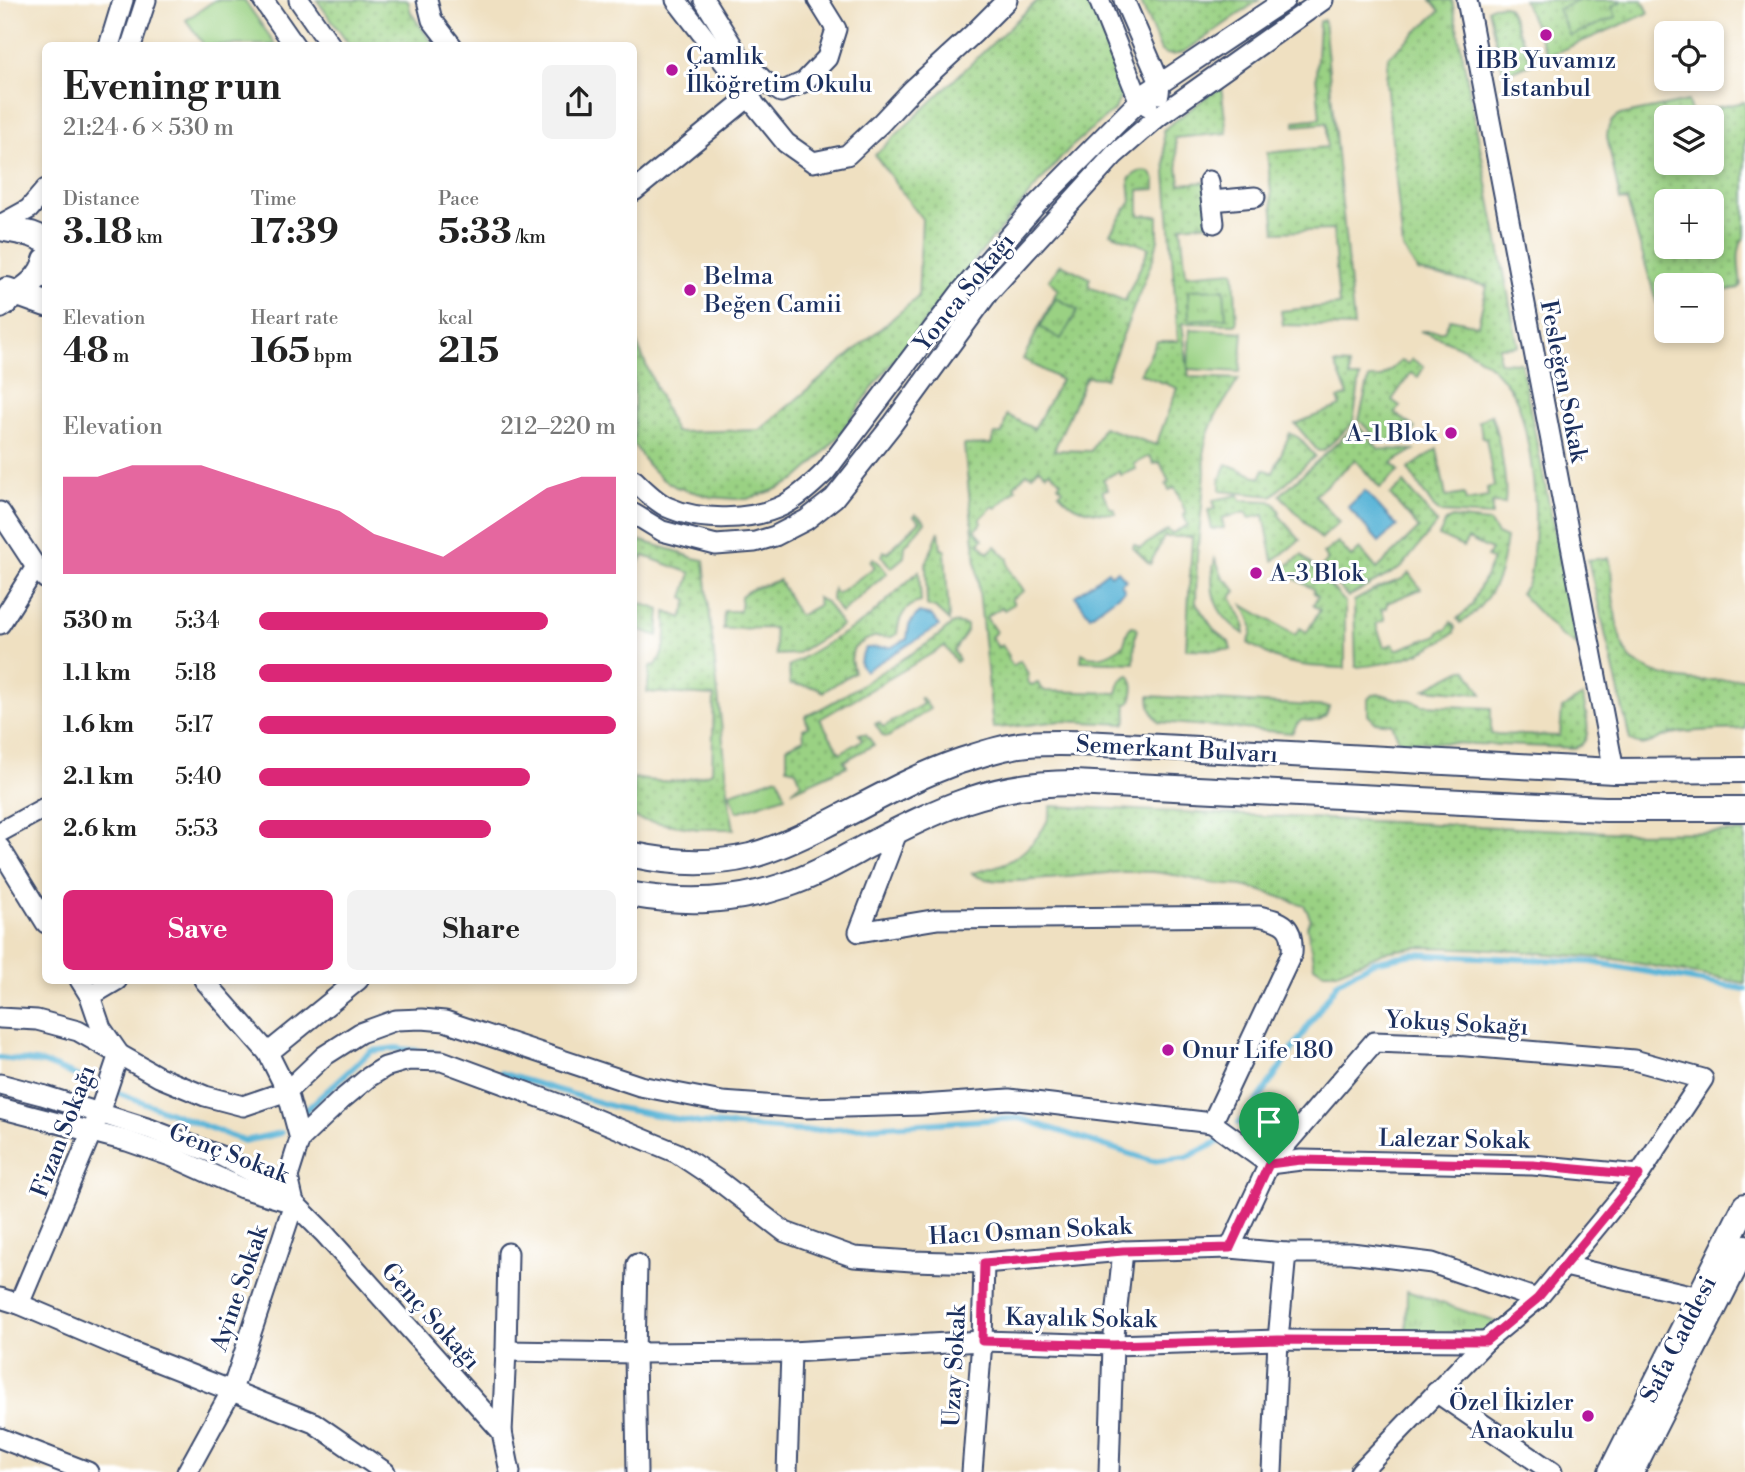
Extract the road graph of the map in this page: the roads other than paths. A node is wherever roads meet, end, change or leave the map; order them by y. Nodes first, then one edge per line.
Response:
1 (123, 0) edge
2 (146, 0) edge
3 (263, 0) edge
4 (299, 0) edge
5 (427, 0) edge
6 (676, 0) edge
7 (818, 0) edge
8 (1007, 0) edge
9 (1099, 0) edge
10 (1124, 0) edge
11 (1284, 0) edge
12 (1323, 0) edge
13 (1468, 0) edge
14 (707, 4) edge
15 (693, 22) junction
16 (110, 42) edge
17 (132, 42) edge
18 (292, 42) edge
19 (328, 42) edge
20 (449, 42) edge
21 (1160, 83) junction
22 (750, 96) junction
23 (1139, 100) junction
24 (1159, 116) junction
25 (1209, 181) dead end
26 (637, 189) edge
27 (42, 194) edge
28 (1255, 197) dead end
29 (1212, 201) junction
30 (1214, 223) dead end
31 (0, 226) edge
32 (42, 242) edge
33 (42, 271) edge
34 (6, 296) edge
35 (42, 303) edge
36 (637, 488) edge
37 (0, 512) edge
38 (637, 516) edge
39 (41, 573) edge
40 (0, 624) edge
41 (1745, 770) edge
42 (1614, 771) junction
43 (42, 809) edge
44 (1745, 809) edge
45 (898, 830) junction
46 (0, 832) edge
47 (0, 848) edge
48 (637, 856) edge
49 (637, 896) edge
50 (42, 916) edge
51 (208, 984) edge
52 (353, 984) edge
53 (85, 988) edge
54 (0, 1018) edge
55 (268, 1053) junction
56 (119, 1054) junction
57 (0, 1084) edge
58 (287, 1091) junction
59 (0, 1108) edge
60 (99, 1112) junction
61 (1212, 1123) junction
62 (92, 1132) junction
63 (300, 1139) junction
64 (1269, 1164) junction
65 (1639, 1175) junction
66 (294, 1203) junction
67 (1745, 1206) edge
68 (1745, 1247) edge
69 (1230, 1248) junction
70 (1123, 1251) junction
71 (508, 1253) dead end
72 (1286, 1253) junction
73 (984, 1263) junction
74 (637, 1264) dead end
75 (1565, 1265) junction
76 (1699, 1297) junction
77 (1537, 1299) junction
78 (10, 1301) edge
79 (1278, 1340) junction
80 (982, 1341) junction
81 (1486, 1341) junction
82 (1113, 1345) junction
83 (506, 1351) junction
84 (791, 1352) junction
85 (635, 1353) junction
86 (232, 1390) junction
87 (1436, 1392) junction
88 (502, 1432) junction
89 (0, 1438) edge
90 (89, 1472) edge
91 (187, 1472) edge
92 (385, 1472) edge
93 (510, 1472) edge
94 (638, 1472) edge
95 (787, 1472) edge
96 (972, 1472) edge
97 (1109, 1472) edge
98 (1272, 1472) edge
99 (1348, 1472) edge
100 (1361, 1472) edge
101 (1552, 1472) edge
102 (1611, 1472) edge
103 (1631, 1472) edge

1 - 16 street
2 - 17 street
3 - 18 street
4 - 19 street
5 - 20 street
6 - 15 street
7 - 14 street
8 - 22 street
9 - 23 street
10 - 21 street
11 - 21 street, Yonca Sokağı
12 - 24 street, Yonca Sokağı
13 - 42 street, Fesleğen Sokak
14 - 15 street
15 - 22 street
21 - 23 street, Yonca Sokağı
21 - 24 street
22 - 26 street
23 - 24 street
23 - 36 street, Yonca Sokağı
24 - 38 street, Yonca Sokağı
25 - 29 street
27 - 31 street
28 - 29 street
29 - 30 street
31 - 32 main road
33 - 34 main road
34 - 35 main road
37 - 39 street
39 - 40 street
41 - 42 main road, Semerkant Bulvarı
42 - 48 main road, Semerkant Bulvarı
43 - 46 street
44 - 45 main road, Semerkant Bulvarı
45 - 49 main road, Semerkant Bulvarı
45 - 61 street
47 - 50 street
51 - 55 street
52 - 55 street
53 - 56 street, Fizan Sokağı
54 - 56 street
55 - 58 street
56 - 58 street
56 - 60 street, Fizan Sokağı
57 - 60 street, Genç Sokak
58 - 61 street
58 - 63 street
59 - 62 street, Genç Sokak
60 - 62 street, Fizan Sokağı
60 - 66 street, Genç Sokak
61 - 64 street
62 - 66 street, Genç Sokak
62 - 78 street, Fizan Sokağı
63 - 66 street
63 - 73 street, Hacı Osman Sokak
64 - 65 street, Lalezar Sokak
64 - 65 street, Yokuş Sokağı
64 - 69 street, Yokuş Sokağı
65 - 75 street
66 - 86 street, Ayine Sokak
66 - 88 street, Genç Sokağı
67 - 76 main road, Safa Caddesi
68 - 103 main road, Safa Caddesi
69 - 70 street, Hacı Osman Sokak
69 - 72 street, Hacı Osman Sokak
70 - 73 street, Hacı Osman Sokak
70 - 82 street
71 - 83 street
72 - 77 street, Hacı Osman Sokak
72 - 79 street
73 - 80 street, Uzay Sokak
74 - 85 street
75 - 76 street
75 - 77 street
76 - 102 main road, Safa Caddesi
77 - 81 street
78 - 86 street
79 - 81 street, Kayalık Sokak
79 - 82 street, Kayalık Sokak
79 - 98 street
80 - 82 street, Kayalık Sokak
80 - 84 street, Kayalık Sokak
80 - 96 street, Uzay Sokak
81 - 87 street
82 - 97 street
83 - 85 street, Kayalık Sokak
83 - 88 street
84 - 85 street, Kayalık Sokak
84 - 95 street
85 - 94 street
86 - 91 street, Ayine Sokak
86 - 92 street
87 - 100 street
87 - 101 street
88 - 93 street
89 - 90 street
99 - 100 street

